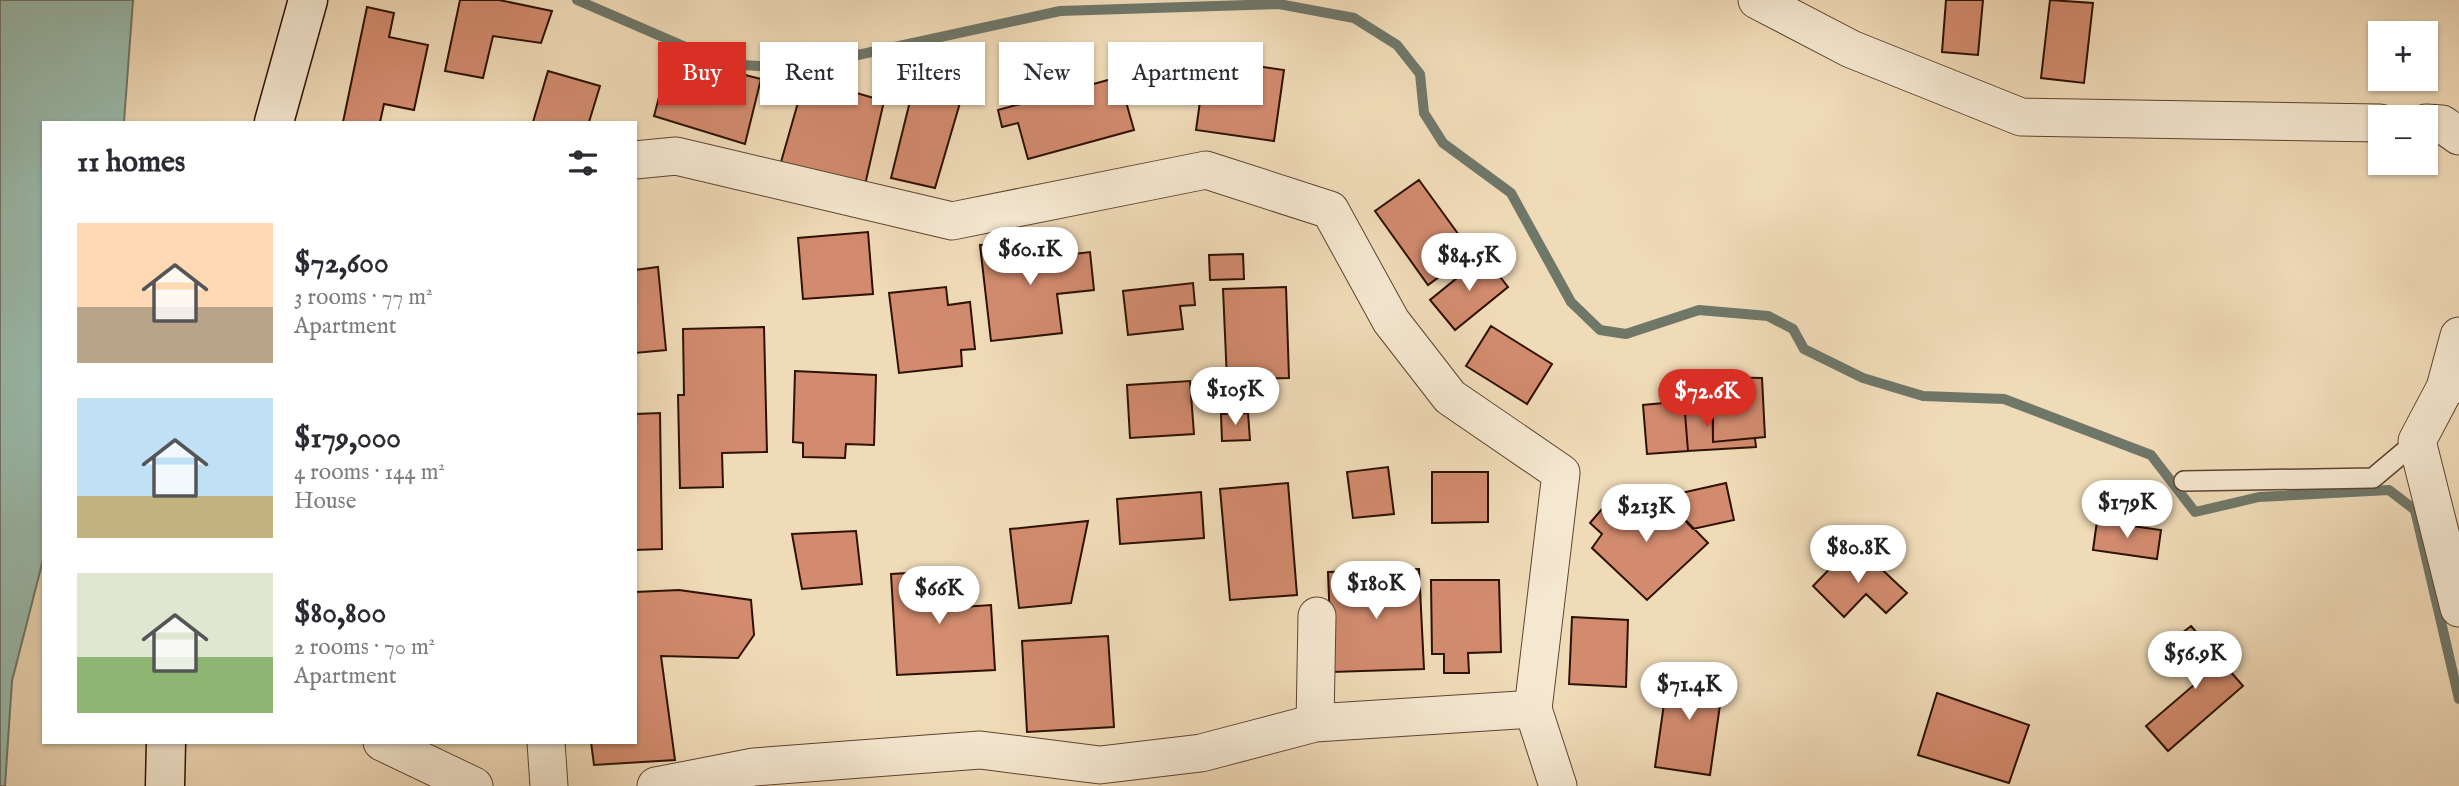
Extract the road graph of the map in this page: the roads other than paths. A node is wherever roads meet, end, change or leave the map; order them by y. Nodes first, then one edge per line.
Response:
1 (308, 0) edge
2 (1757, 0) edge
3 (275, 121) edge
4 (2368, 123) edge
5 (2438, 124) edge
6 (2459, 136) edge
7 (637, 160) edge
8 (2459, 336) edge
9 (2452, 386) edge
10 (2417, 441) junction
11 (2184, 481) dead end
12 (2459, 608) edge
13 (1317, 616) dead end
14 (1533, 709) junction
15 (1315, 723) junction
16 (166, 744) edge
17 (386, 744) edge
18 (546, 744) edge
19 (1201, 753) junction
20 (1110, 775) edge
21 (752, 777) edge
22 (164, 786) edge
23 (474, 786) edge
24 (550, 786) edge
25 (656, 786) edge
26 (1184, 786) edge
27 (1558, 786) edge

1 - 3 street
2 - 4 street
5 - 6 street
7 - 14 street
8 - 9 street
9 - 10 street
10 - 11 lane
10 - 12 street
13 - 15 street
14 - 15 street
14 - 27 street
15 - 19 street
16 - 22 street
17 - 23 street
18 - 24 street
19 - 20 street
19 - 26 street
20 - 21 street
21 - 25 street

